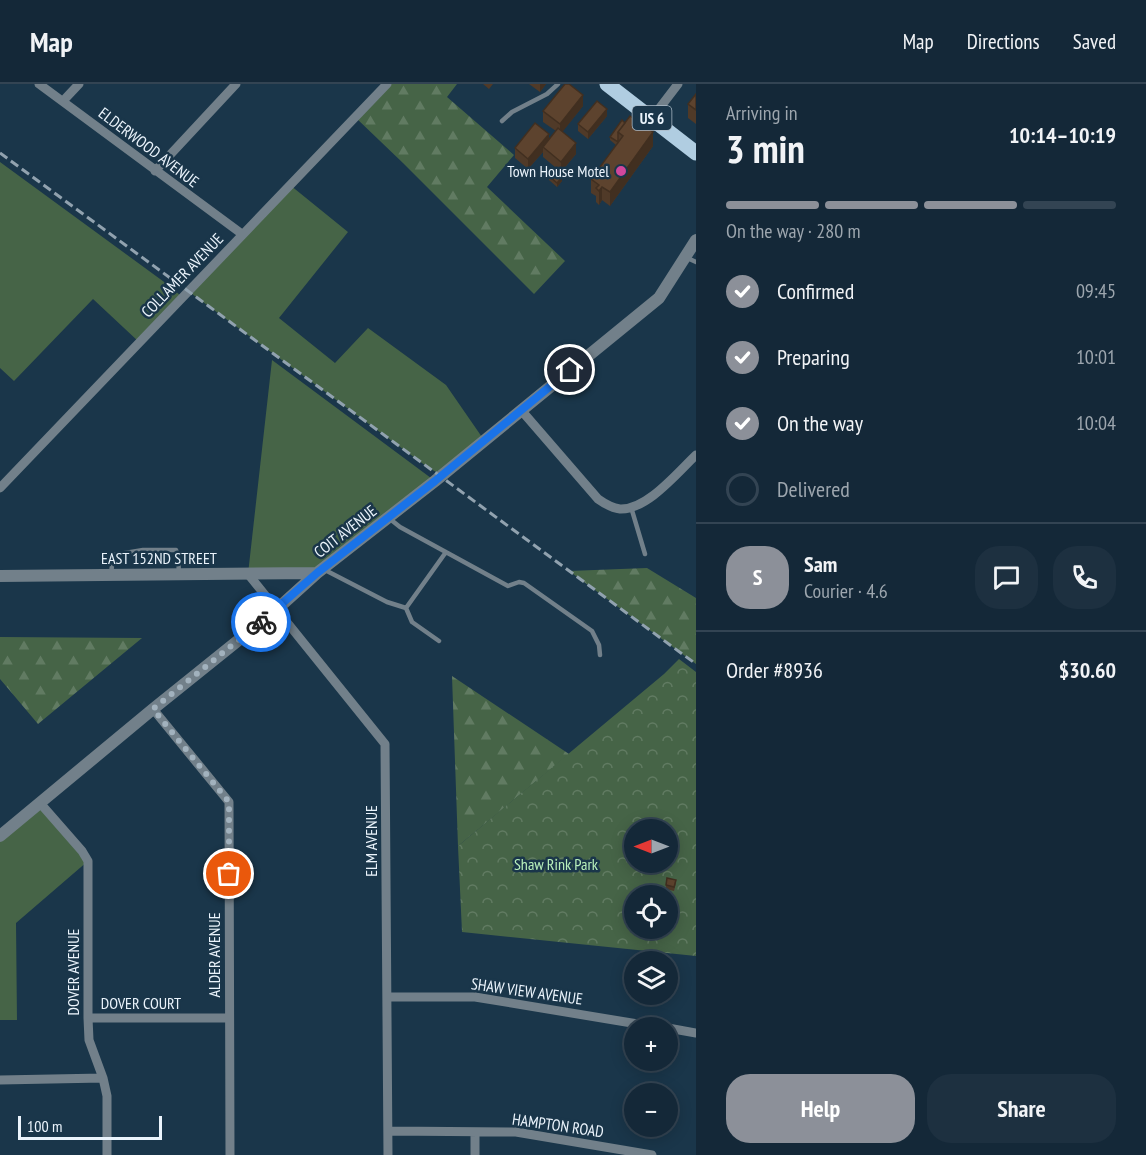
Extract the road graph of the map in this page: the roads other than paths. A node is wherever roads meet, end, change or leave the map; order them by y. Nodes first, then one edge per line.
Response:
1 (39, 84) edge
2 (80, 84) edge
3 (236, 84) edge
4 (387, 84) edge
5 (558, 84) edge
6 (608, 84) edge
7 (678, 84) edge
8 (63, 101) junction
9 (652, 118) junction
10 (502, 121) dead end
11 (696, 153) edge
12 (155, 171) junction
13 (242, 234) junction
14 (696, 240) edge
15 (691, 260) edge
16 (521, 410) junction
17 (696, 455) edge
18 (0, 488) edge
19 (632, 507) junction
20 (388, 518) junction
21 (446, 552) junction
22 (645, 554) dead end
23 (320, 571) junction
24 (179, 574) junction
25 (248, 574) junction
26 (111, 575) junction
27 (0, 576) edge
28 (406, 608) junction
29 (276, 610) junction
30 (439, 640) dead end
31 (600, 655) dead end
32 (153, 709) junction
33 (40, 803) junction
34 (0, 836) edge
35 (387, 997) junction
36 (88, 1018) junction
37 (229, 1018) junction
38 (624, 1022) edge
39 (678, 1030) edge
40 (696, 1033) edge
41 (103, 1078) junction
42 (0, 1080) edge
43 (388, 1131) junction
44 (475, 1132) junction
45 (107, 1155) edge
46 (230, 1155) edge
47 (388, 1155) edge
48 (475, 1155) edge
49 (652, 1155) edge

1 - 8 street, ELDERWOOD AVENUE
2 - 8 street
3 - 12 street
4 - 13 street, COLLAMER AVENUE
5 - 10 lane
6 - 9 main road, US 6
7 - 9 street
8 - 12 street, ELDERWOOD AVENUE
9 - 11 main road, US 6
12 - 13 street, ELDERWOOD AVENUE
13 - 18 street, COLLAMER AVENUE
14 - 15 street, COIT AVENUE
15 - 16 street, COIT AVENUE
16 - 19 street
16 - 20 street, COIT AVENUE
17 - 19 street
19 - 22 lane
20 - 21 lane
20 - 23 street, COIT AVENUE
21 - 28 lane
21 - 31 lane
23 - 25 street, EAST 152ND STREET
23 - 28 lane
23 - 29 street, COIT AVENUE
24 - 25 street, EAST 152ND STREET
24 - 26 street, EAST 152ND STREET
24 - 26 lane
25 - 29 street, ELM AVENUE
26 - 27 street, EAST 152ND STREET
28 - 30 lane
29 - 32 street, COIT AVENUE
29 - 35 street, ELM AVENUE
32 - 33 street, COIT AVENUE
32 - 37 street, ALDER AVENUE
33 - 34 street, COIT AVENUE
33 - 36 street, DOVER AVENUE
35 - 38 street, SHAW VIEW AVENUE
35 - 43 street, ELM AVENUE
36 - 37 street, DOVER COURT
36 - 41 street, DOVER AVENUE
37 - 46 street, ALDER AVENUE
39 - 40 street
41 - 42 street
41 - 45 street, DOVER AVENUE
43 - 44 street, HAMPTON ROAD
43 - 47 street, ELM AVENUE
44 - 48 street
44 - 49 street, HAMPTON ROAD

